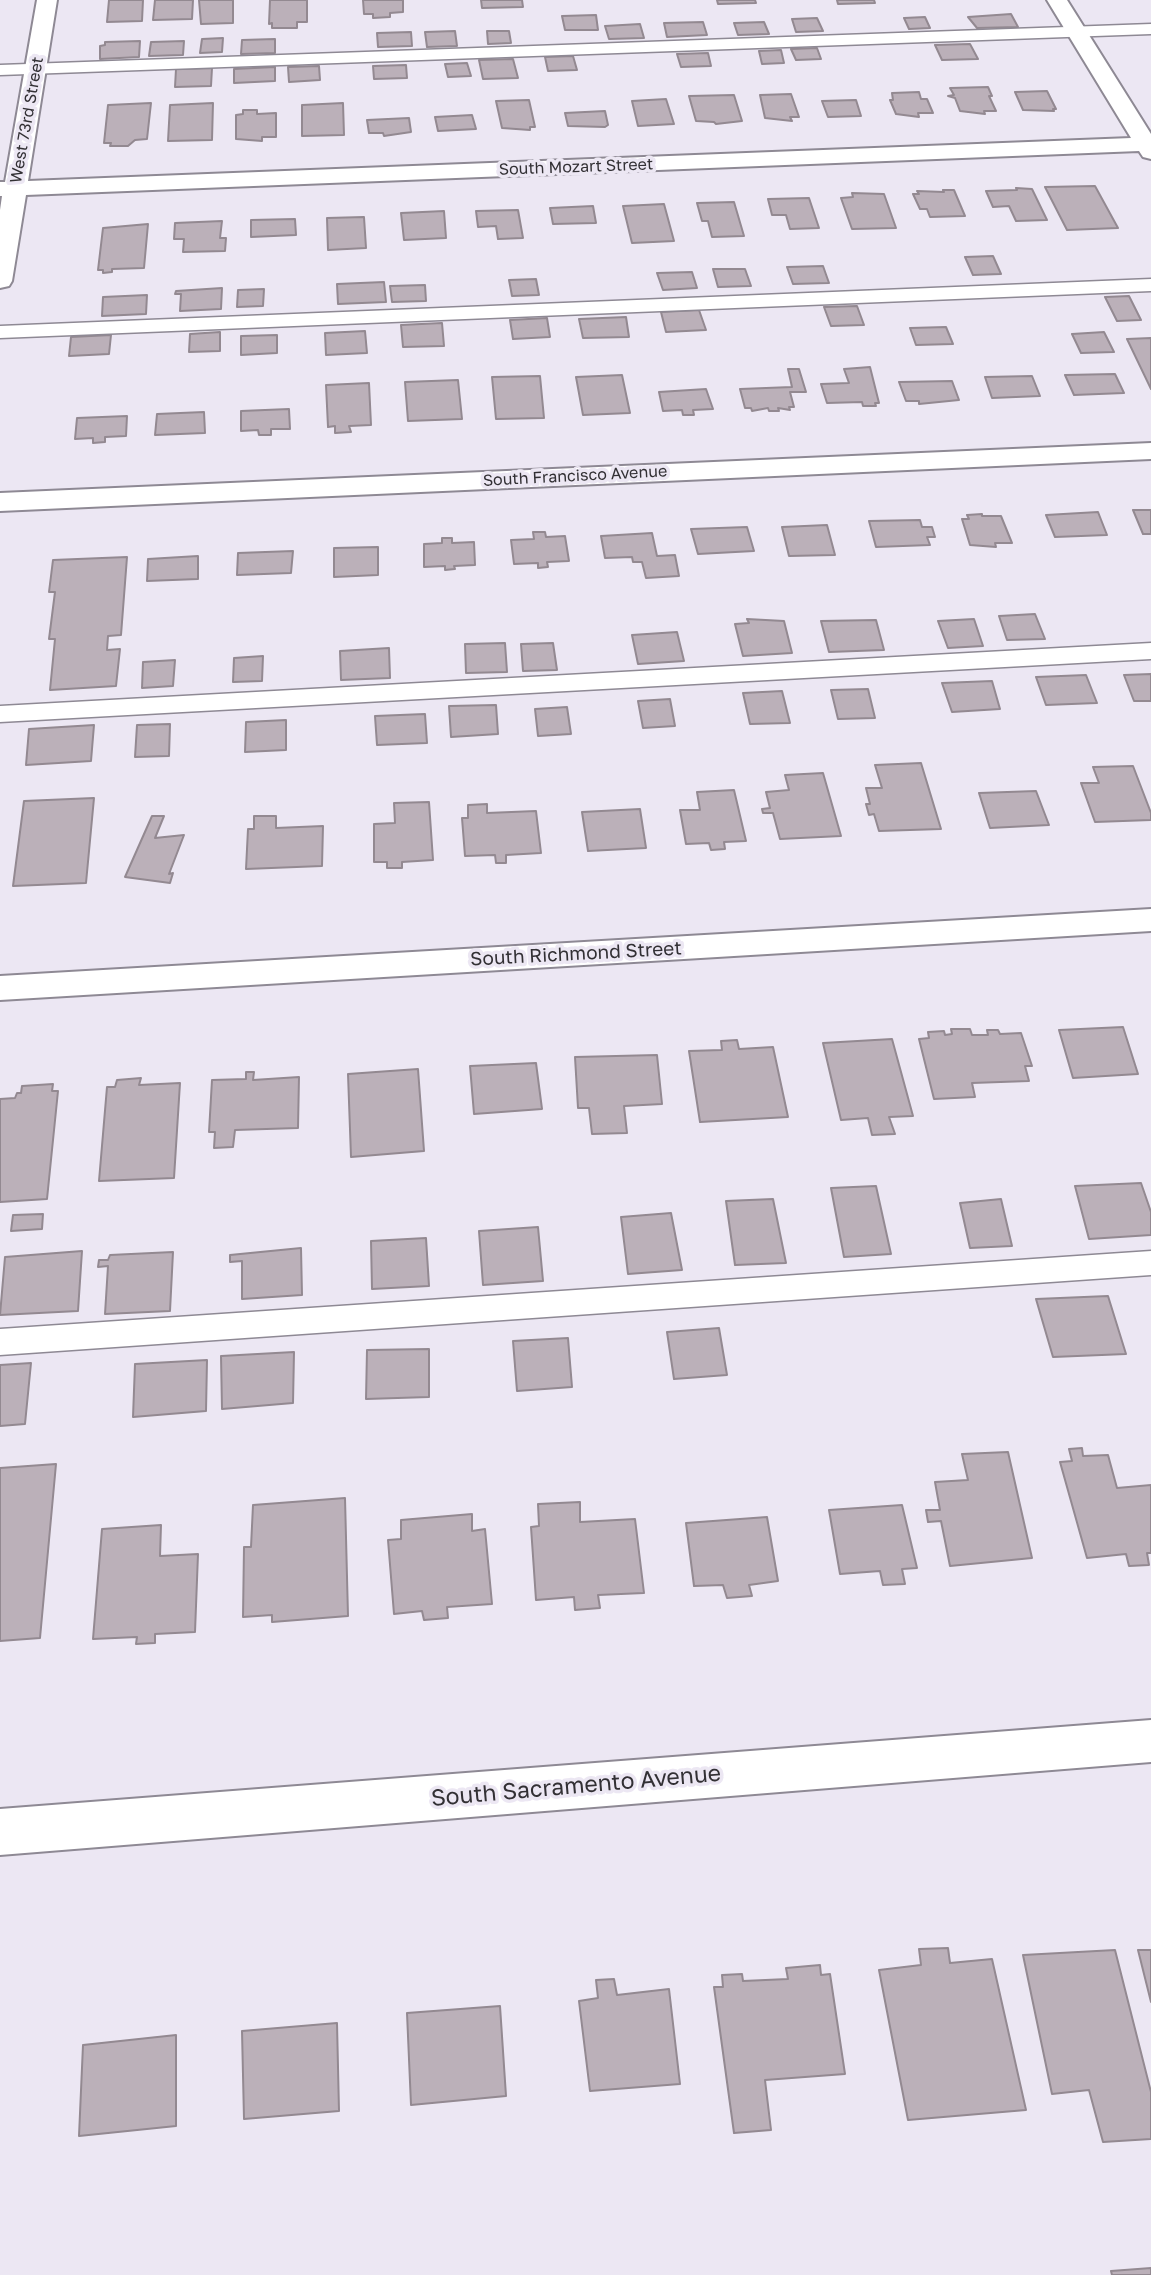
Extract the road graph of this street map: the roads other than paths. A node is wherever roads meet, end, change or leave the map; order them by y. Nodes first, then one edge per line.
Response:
1 (47, 0) edge
2 (1057, 0) edge
3 (1151, 29) edge
4 (1076, 31) junction
5 (36, 69) junction
6 (0, 70) edge
7 (1149, 147) edge
8 (8, 189) edge
9 (0, 281) edge
10 (1151, 285) edge
11 (0, 332) edge
12 (1151, 451) edge
13 (0, 502) edge
14 (1151, 651) edge
15 (0, 714) edge
16 (1151, 919) edge
17 (0, 988) edge
18 (1151, 1263) edge
19 (0, 1342) edge
20 (1151, 1741) edge
21 (0, 1832) edge

1 - 5 street, West 73rd Street
2 - 4 street
3 - 4 lane
4 - 5 lane
4 - 7 street
5 - 6 lane
5 - 8 street, West 73rd Street
7 - 8 street, South Mozart Street
8 - 9 street, West 73rd Street
10 - 11 lane
12 - 13 street, South Francisco Avenue
14 - 15 lane
16 - 17 street, South Richmond Street
18 - 19 lane
20 - 21 street, South Sacramento Avenue

